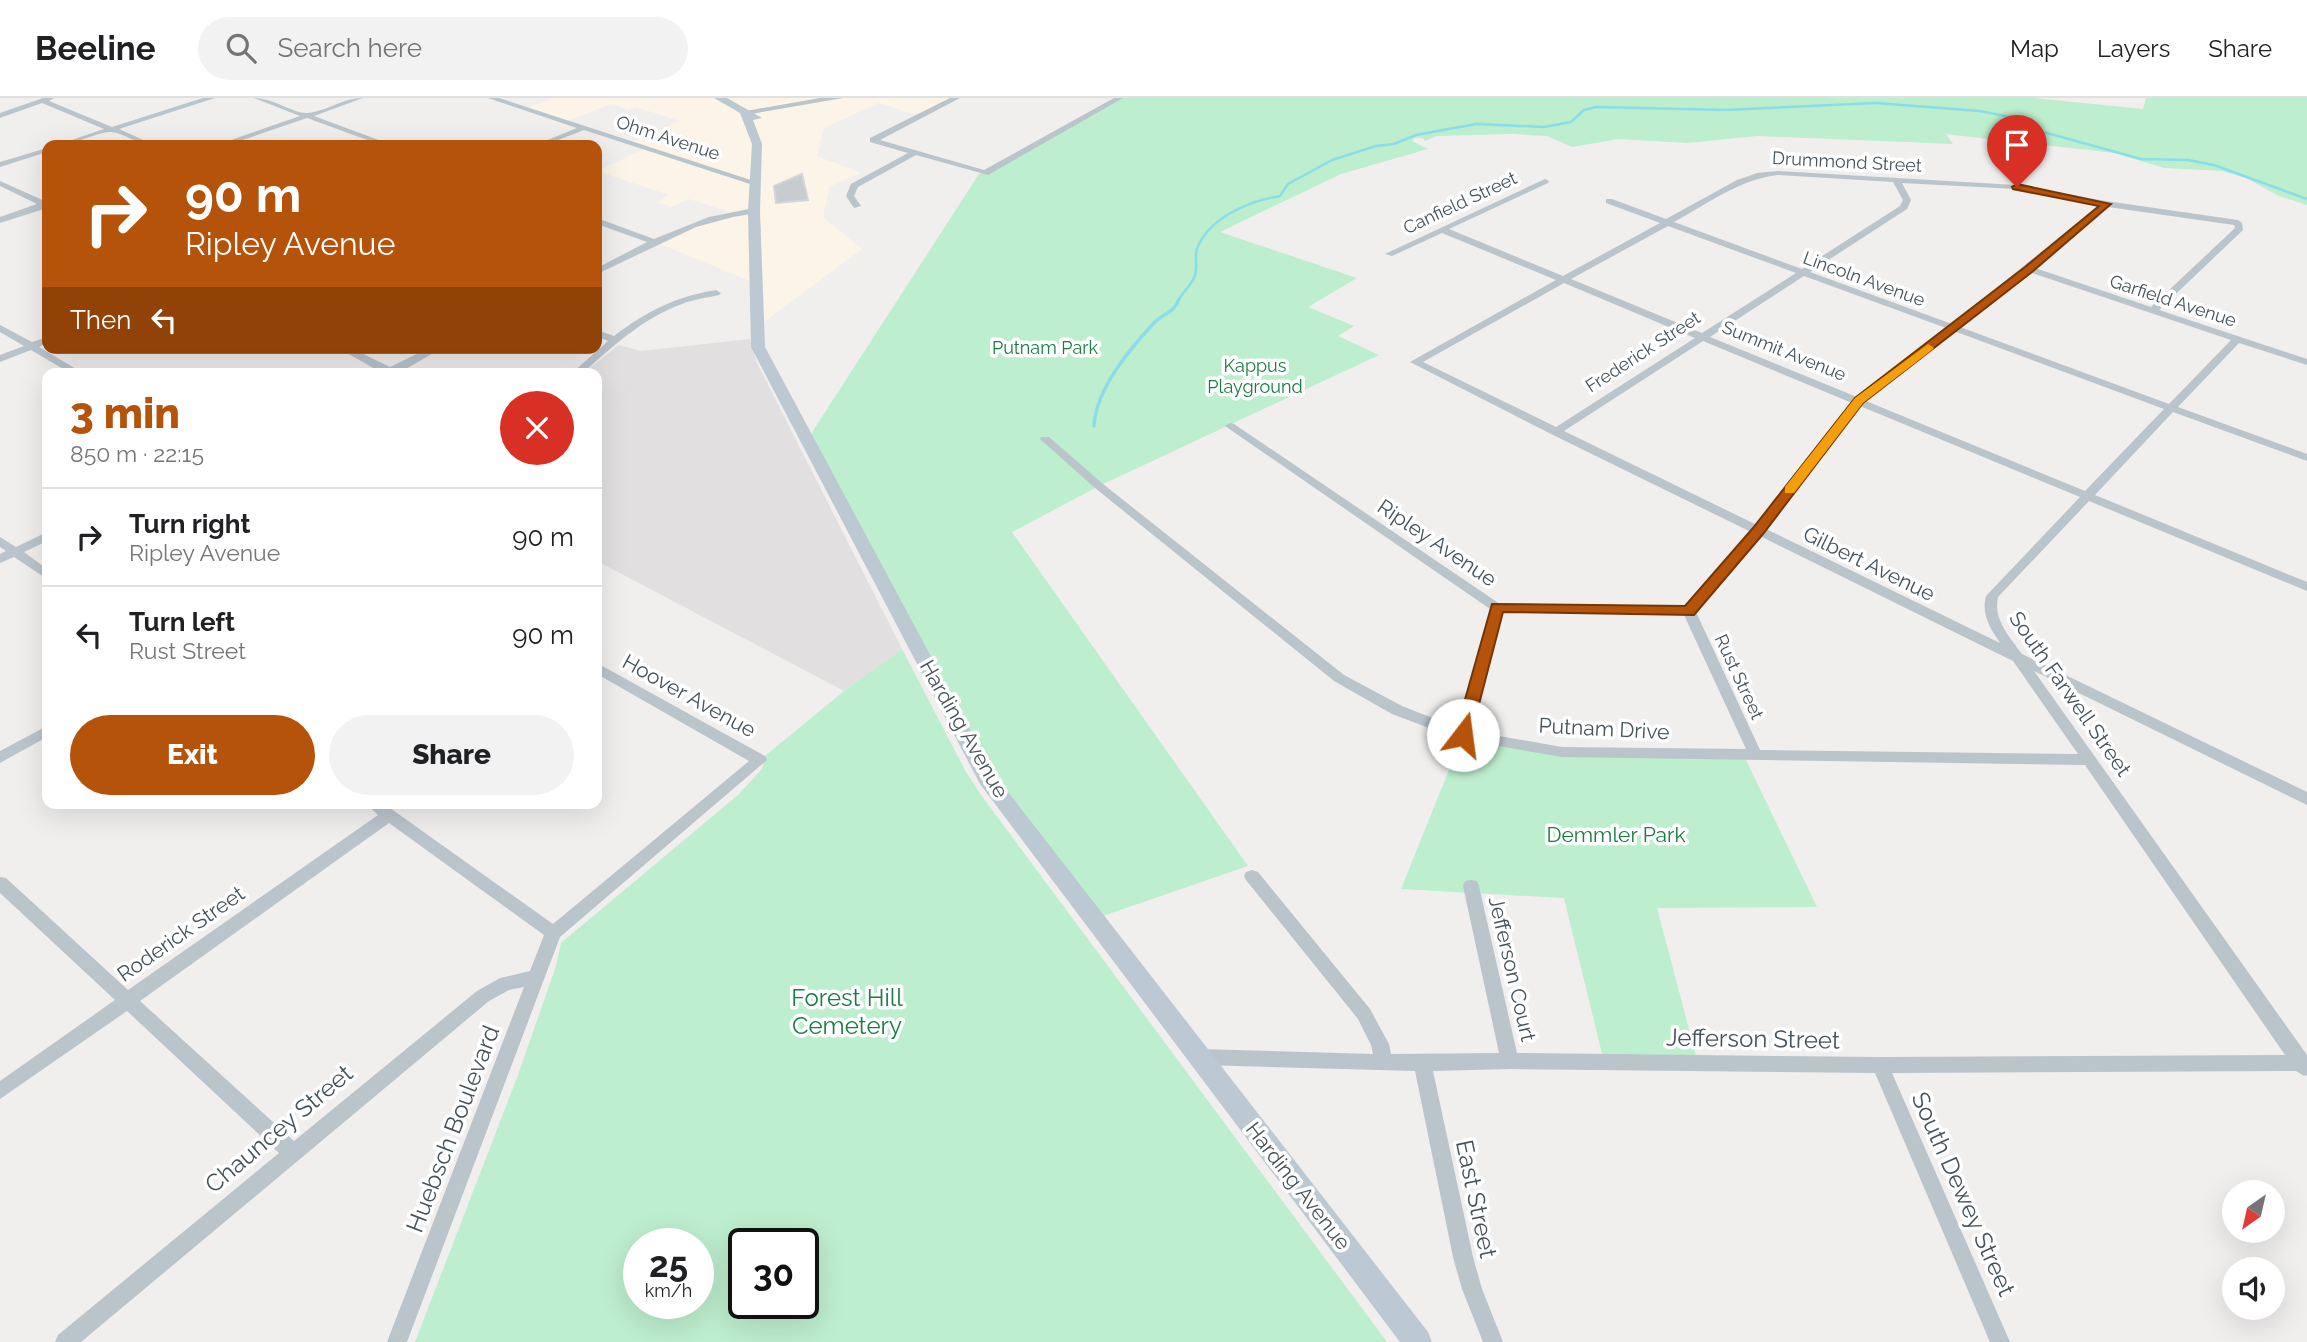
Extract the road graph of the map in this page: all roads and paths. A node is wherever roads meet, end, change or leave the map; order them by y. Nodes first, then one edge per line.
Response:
1 (211, 98) edge
2 (258, 98) edge
3 (359, 98) edge
4 (492, 98) edge
5 (719, 98) edge
6 (838, 98) edge
7 (956, 98) edge
8 (1119, 98) edge
9 (46, 99) edge
10 (745, 112) junction
11 (0, 116) edge
12 (307, 116) junction
13 (583, 128) junction
14 (111, 129) junction
15 (77, 140) edge
16 (138, 140) edge
17 (236, 140) edge
18 (374, 140) edge
19 (552, 140) edge
20 (42, 151) edge
21 (914, 153) junction
22 (0, 164) edge
23 (1896, 180) junction
24 (1545, 181) dead end
25 (0, 183) edge
26 (755, 183) junction
27 (1609, 201) dead end
28 (42, 203) edge
29 (2106, 204) junction
30 (42, 206) edge
31 (858, 206) dead end
32 (754, 211) junction
33 (0, 219) edge
34 (602, 223) edge
35 (1668, 223) junction
36 (1441, 229) junction
37 (655, 242) junction
38 (1389, 254) dead end
39 (602, 268) edge
40 (2028, 269) junction
41 (1801, 273) junction
42 (1565, 280) junction
43 (716, 293) dead end
44 (2152, 310) junction
45 (0, 328) edge
46 (1953, 328) junction
47 (602, 335) edge
48 (1702, 337) junction
49 (2237, 339) junction
50 (616, 341) junction
51 (42, 342) edge
52 (32, 346) junction
53 (42, 352) edge
54 (602, 352) edge
55 (46, 354) edge
56 (355, 354) edge
57 (425, 354) edge
58 (600, 354) edge
59 (0, 359) edge
60 (1415, 362) joint
61 (2307, 362) edge
62 (69, 368) edge
63 (382, 368) edge
64 (398, 368) edge
65 (583, 368) edge
66 (1859, 401) junction
67 (2171, 408) junction
68 (1230, 426) dead end
69 (1555, 432) junction
70 (1045, 439) dead end
71 (2307, 458) edge
72 (2085, 496) junction
73 (1758, 531) junction
74 (42, 539) edge
75 (0, 541) edge
76 (15, 552) junction
77 (0, 559) edge
78 (42, 571) edge
79 (2307, 587) edge
80 (1497, 608) junction
81 (1689, 611) junction
82 (2018, 658) junction
83 (602, 671) edge
84 (42, 735) edge
85 (1463, 735) junction
86 (1756, 756) junction
87 (0, 758) edge
88 (2091, 760) junction
89 (2307, 799) edge
90 (380, 809) edge
91 (389, 815) junction
92 (1252, 876) dead end
93 (0, 883) edge
94 (1471, 886) dead end
95 (553, 933) junction
96 (538, 977) junction
97 (128, 1000) junction
98 (1199, 1057) junction
99 (1510, 1061) junction
100 (1384, 1063) junction
101 (1422, 1063) junction
102 (1880, 1065) junction
103 (2305, 1066) edge
104 (0, 1091) edge
105 (292, 1152) junction
106 (65, 1342) edge
107 (397, 1342) edge
108 (1418, 1342) edge
109 (1493, 1342) edge
110 (2000, 1342) edge

1 - 14 street
2 - 12 street
3 - 12 street
4 - 13 street, Ohm Avenue
5 - 10 main road
6 - 10 street
7 - 21 street
8 - 21 street
9 - 11 street
9 - 14 street
10 - 26 main road, Harding Avenue
12 - 17 street
12 - 18 street
13 - 19 street
13 - 26 street, Ohm Avenue
14 - 15 street
14 - 16 street
20 - 22 street
21 - 31 street
23 - 29 street, Drummond Street
23 - 35 street, Drummond Street
23 - 41 street, Frederick Street
24 - 36 street, Canfield Street
25 - 28 street
26 - 32 main road, Harding Avenue
27 - 35 street, Lincoln Avenue
29 - 40 street
29 - 44 street, Drummond Street
30 - 33 street
32 - 37 street
32 - 98 main road, Harding Avenue
34 - 37 street
35 - 41 street, Lincoln Avenue
35 - 42 street, Drummond Street
36 - 38 street, Canfield Street
36 - 42 street, Summit Avenue
37 - 39 street
40 - 44 street, Garfield Avenue
40 - 46 street
41 - 46 street, Lincoln Avenue
41 - 48 street, Frederick Street
42 - 48 street, Summit Avenue
42 - 60 street, Drummond Street
43 - 50 street
44 - 49 street, Garfield Avenue
45 - 52 street
46 - 66 street
46 - 67 street, Lincoln Avenue
47 - 50 street
48 - 66 street, Summit Avenue
48 - 69 street, Frederick Street
49 - 61 street, Garfield Avenue
49 - 67 street, South Farwell Street
50 - 54 street
51 - 52 street
52 - 53 street
52 - 59 street
55 - 62 street
56 - 63 street
57 - 64 street
58 - 65 street
60 - 69 street, Gilbert Avenue
66 - 72 street, Summit Avenue
66 - 73 street
67 - 71 street, Lincoln Avenue
67 - 72 street, South Farwell Street
68 - 80 street, Ripley Avenue
69 - 73 street, Gilbert Avenue
70 - 85 street, Putnam Drive
72 - 79 street, Summit Avenue
72 - 82 street, South Farwell Street
73 - 81 street
73 - 82 street, Gilbert Avenue
74 - 76 street
75 - 76 street
76 - 77 street
76 - 78 street
80 - 81 street, Ripley Avenue
80 - 85 street
81 - 86 street, Rust Street
82 - 88 street, South Farwell Street
82 - 89 street, Gilbert Avenue
83 - 95 street, Hoover Avenue
84 - 87 street
85 - 86 street, Putnam Drive
86 - 88 street, Putnam Drive
88 - 103 street, South Farwell Street
90 - 91 street
91 - 95 street
91 - 97 street, Roderick Street
92 - 100 street
93 - 97 street
94 - 99 street, Jefferson Court
95 - 96 street, Huebsch Boulevard
96 - 105 street, Chauncey Street
96 - 107 street, Huebsch Boulevard
97 - 104 street, Roderick Street
97 - 105 street
98 - 100 street, Jefferson Street
98 - 108 main road, Harding Avenue
99 - 101 street, Jefferson Street
99 - 102 street, Jefferson Street
100 - 101 street, Jefferson Street
101 - 109 street, East Street
102 - 103 street, Jefferson Street
102 - 110 street, South Dewey Street
105 - 106 street, Chauncey Street

